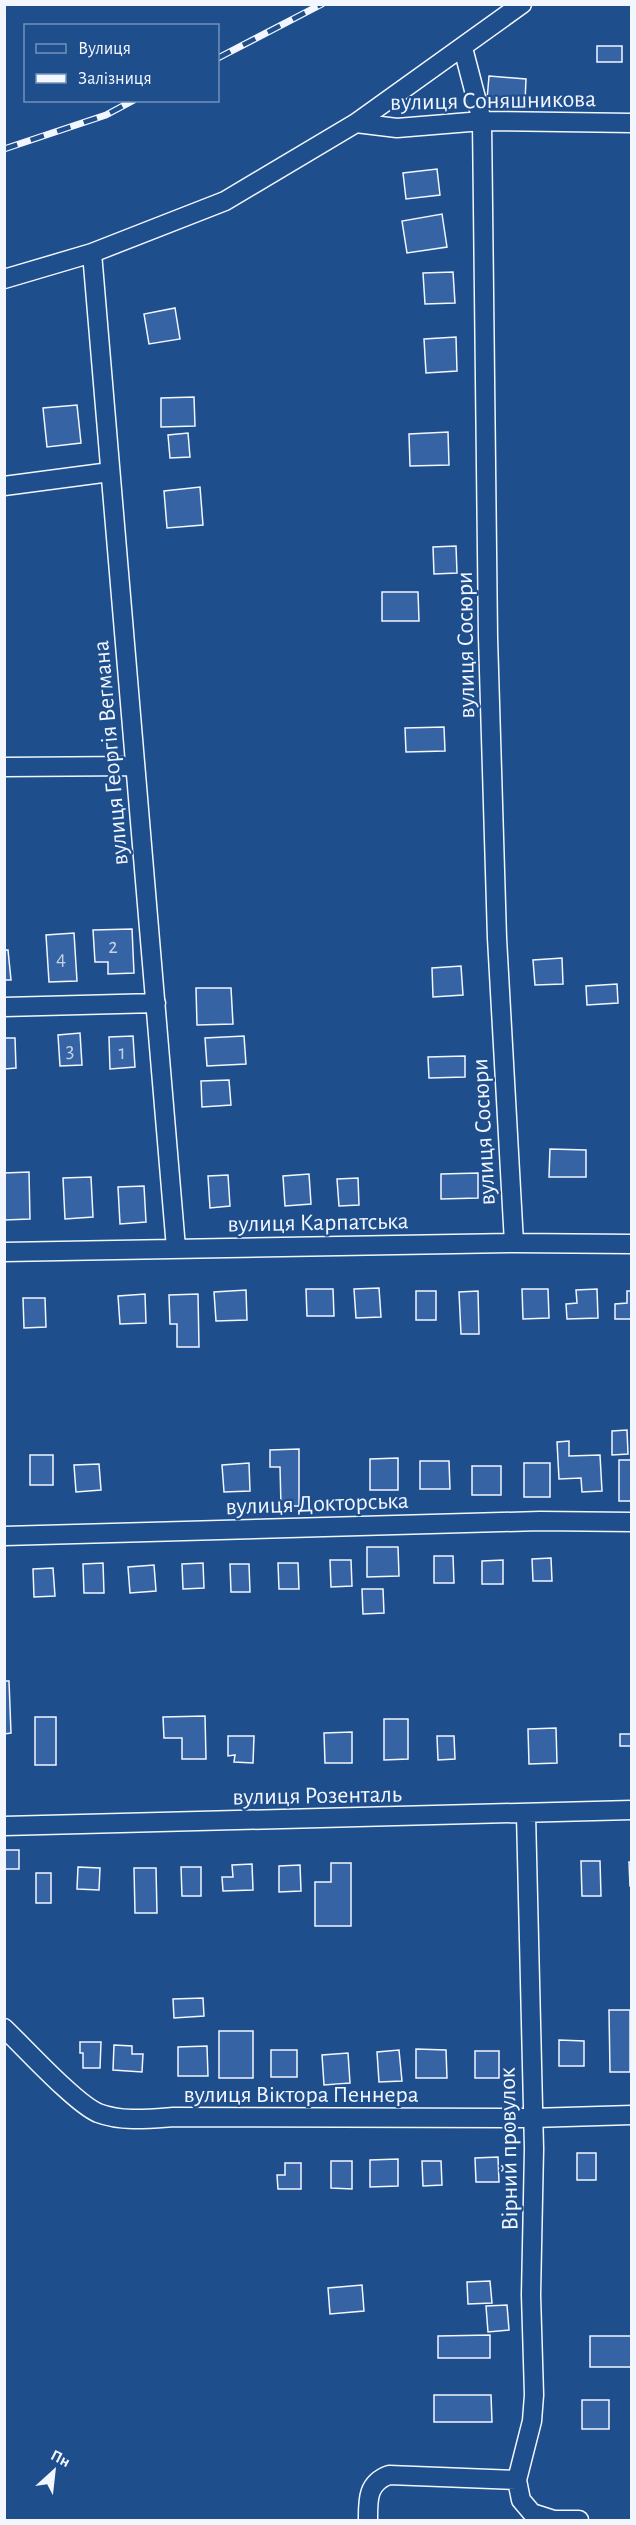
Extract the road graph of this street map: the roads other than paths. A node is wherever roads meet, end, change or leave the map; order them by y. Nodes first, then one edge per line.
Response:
1 (522, 4) edge
2 (463, 48) junction
3 (483, 121) junction
4 (356, 123) junction
5 (632, 123) edge
6 (92, 253) junction
7 (4, 279) edge
8 (110, 472) junction
9 (4, 486) edge
10 (135, 766) junction
11 (4, 767) edge
12 (156, 1003) junction
13 (4, 1007) edge
14 (514, 1243) junction
15 (632, 1244) edge
16 (176, 1248) junction
17 (4, 1252) edge
18 (632, 1522) edge
19 (4, 1536) edge
20 (632, 1810) edge
21 (526, 1814) junction
22 (4, 1826) edge
23 (4, 2028) edge
24 (632, 2115) edge
25 (532, 2118) junction
26 (517, 2480) junction
27 (368, 2520) edge
28 (579, 2520) edge

1 - 2 street
2 - 3 street, вулиця Сосюри
2 - 4 street
3 - 4 street, вулиця Соняшникова
3 - 5 street, вулиця Соняшникова
3 - 14 street, вулиця Сосюри
4 - 6 street
6 - 7 street
6 - 8 street, вулиця Георгія Вегмана
8 - 9 street
8 - 10 street, вулиця Георгія Вегмана
10 - 11 street
10 - 12 street, вулиця Георгія Вегмана
12 - 13 street
12 - 16 street, вулиця Георгія Вегмана
14 - 15 street, вулиця Карпатська
14 - 16 street, вулиця Карпатська
16 - 17 street, вулиця Карпатська
18 - 19 street, вулиця Докторська
20 - 21 street, вулиця Розенталь
21 - 22 street, вулиця Розенталь
21 - 25 street, Вірний провулок
23 - 25 street, вулиця Віктора Пеннера
24 - 25 street, вулиця Віктора Пеннера
25 - 26 street, Вірний провулок
26 - 27 street
26 - 28 street

